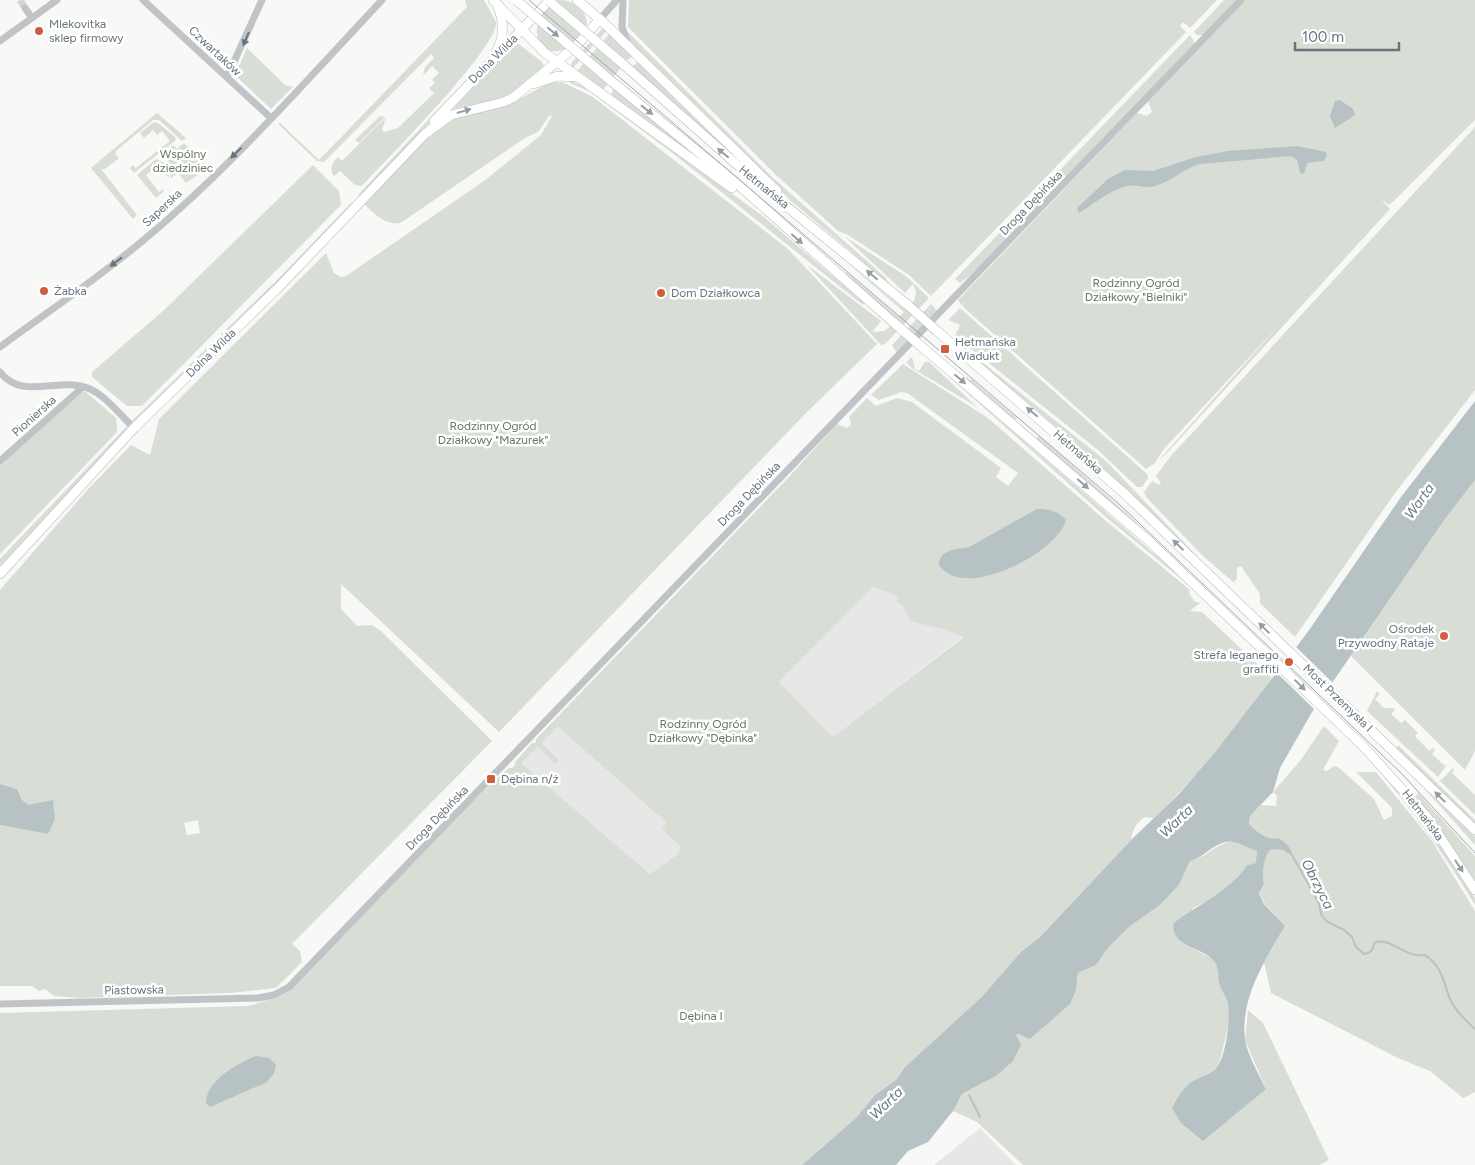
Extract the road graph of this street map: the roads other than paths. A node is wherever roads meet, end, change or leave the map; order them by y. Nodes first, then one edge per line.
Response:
1 (57, 0) edge
2 (144, 0) edge
3 (262, 0) edge
4 (382, 0) edge
5 (516, 0) edge
6 (549, 0) edge
7 (577, 0) edge
8 (617, 0) edge
9 (623, 0) edge
10 (1241, 0) edge
11 (495, 1) edge
12 (25, 8) tunnel mouth
13 (32, 18) junction
14 (600, 19) junction
15 (522, 30) junction
16 (0, 41) edge
17 (633, 50) junction
18 (491, 61) junction
19 (558, 62) junction
20 (227, 77) junction
21 (587, 83) junction
22 (526, 87) junction
23 (271, 118) junction
24 (424, 134) junction
25 (801, 217) junction
26 (776, 220) junction
27 (0, 347) edge
28 (0, 372) edge
29 (83, 387) junction
30 (134, 428) junction
31 (0, 461) edge
32 (0, 574) edge
33 (1214, 579) joint
34 (1202, 591) joint
35 (1375, 734) joint
36 (1364, 746) joint
37 (1475, 830) edge
38 (1475, 890) edge
39 (269, 996) joint
40 (0, 1004) edge

1 - 13 street
2 - 20 street, Czwartaków
3 -> 20 street
4 - 23 street, Saperska
5 -> 26 main road, Hetmańska, bridge
6 - 15 main road, Dolna Wilda
25 -> 6 main road, Hetmańska, bridge
7 - 14 main road
8 - 14 street
9 - 17 street
10 - 39 street, Droga Dębińska
11 - 15 main road
11 - 18 main road
12 - 13 street
13 - 16 street
14 - 17 main road
14 - 19 main road, Dolna Wilda
15 - 18 main road, Dolna Wilda
15 - 19 main road
17 - 25 main road
18 - 24 main road, Dolna Wilda
19 - 21 main road
19 - 22 main road, Dolna Wilda
20 - 23 street, Czwartaków
21 - 22 main road
21 - 26 main road
24 -> 22 main road, Dolna Wilda
23 -> 27 street, Saperska
24 - 30 main road, Dolna Wilda
33 -> 25 main road, Hetmańska, bridge
26 -> 34 main road, Hetmańska, bridge
28 - 29 street
29 - 30 street
29 - 31 street, Pionierska
30 - 32 main road, Dolna Wilda
35 -> 33 main road, Most Przemysła I
34 -> 36 main road, Most Przemysła I
37 -> 35 main road, Hetmańska
36 -> 38 main road, Hetmańska
39 - 40 street, Piastowska

